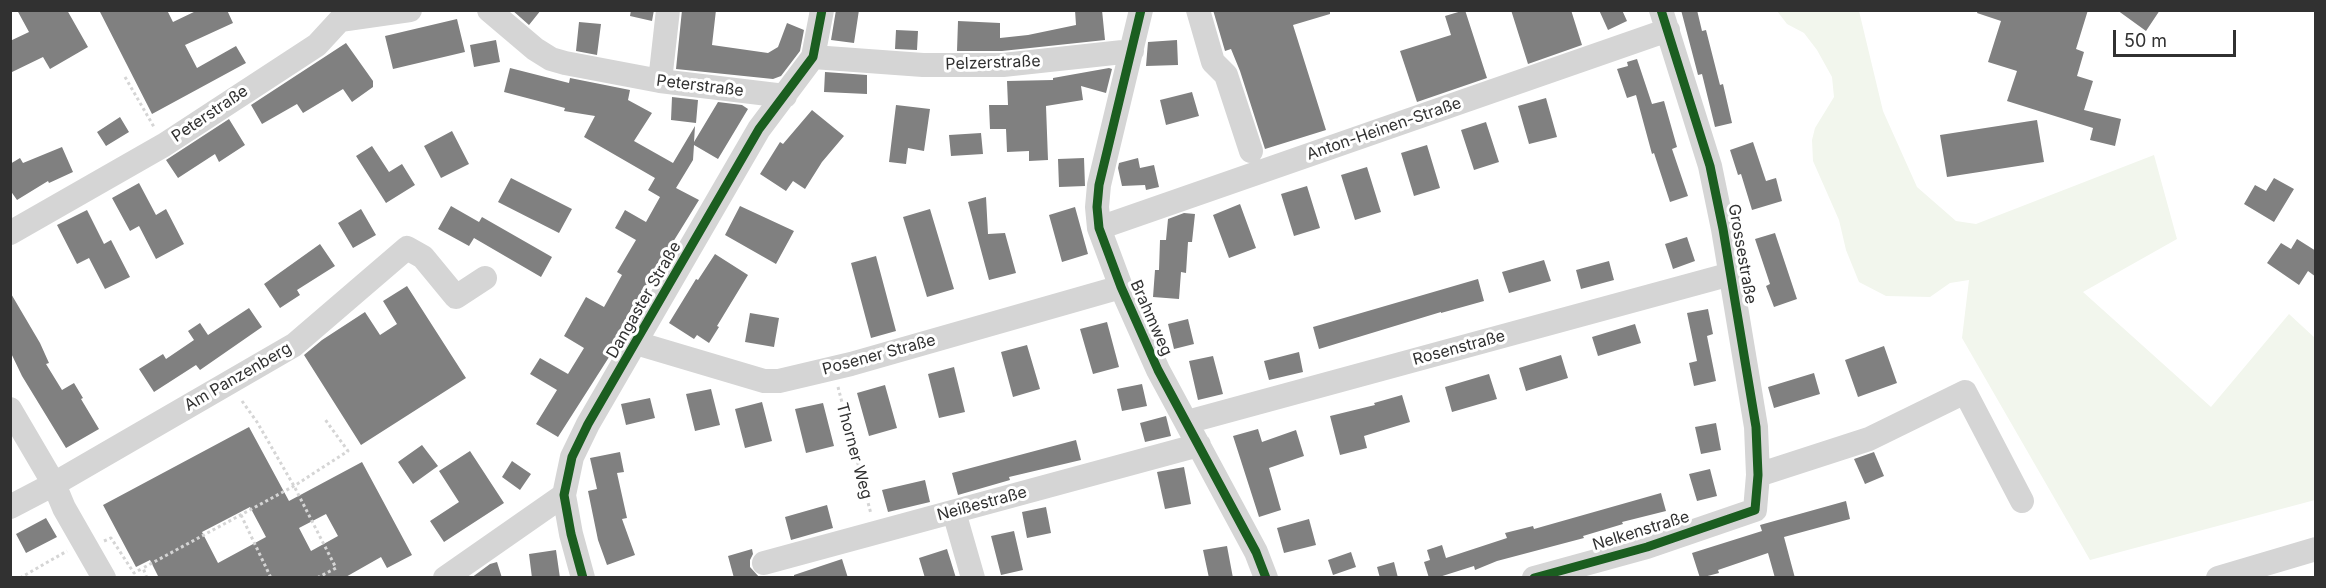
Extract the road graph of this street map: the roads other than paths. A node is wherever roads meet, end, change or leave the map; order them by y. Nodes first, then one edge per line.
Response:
1 (410, 10) edge
2 (489, 10) edge
3 (668, 10) edge
4 (822, 10) edge
5 (1141, 10) edge
6 (1198, 10) edge
7 (335, 15) edge
8 (1665, 20) edge
9 (1132, 51) junction
10 (813, 57) junction
11 (660, 81) junction
12 (785, 96) junction
13 (1251, 151) dead end
14 (1099, 228) junction
15 (10, 232) edge
16 (1731, 274) junction
17 (485, 278) dead end
18 (1120, 287) junction
19 (636, 343) junction
20 (10, 410) edge
21 (1187, 422) junction
22 (1199, 445) junction
23 (1758, 475) junction
24 (54, 484) junction
25 (564, 495) junction
26 (2022, 501) dead end
27 (10, 507) edge
28 (1755, 510) joint
29 (954, 512) junction
30 (2316, 549) edge
31 (764, 563) dead end
32 (104, 578) edge
33 (445, 578) edge
34 (583, 578) edge
35 (973, 578) edge
36 (1266, 578) edge
37 (1534, 578) edge
38 (2218, 578) edge

1 - 7 street, Peterstraße
2 - 11 street, Peterstraße
3 - 11 street
4 - 10 street
5 - 9 street
6 - 13 street
7 - 15 street, Peterstraße
8 - 14 street, Anton-Heinen-Straße
8 - 16 street, Grossestraße
9 - 10 street, Pelzerstraße
9 - 14 street, Brahmweg
10 - 12 street, Dangaster Straße
11 - 12 street, Peterstraße
12 - 19 street, Dangaster Straße
14 - 18 street, Brahmweg
16 - 21 street, Rosenstraße
16 - 23 street, Grossestraße
17 - 24 street, Am Panzenberg
18 - 19 street, Posener Straße
18 - 21 street, Brahmweg
19 - 25 street, Dangaster Straße
20 - 24 street
21 - 22 street, Brahmweg
22 - 29 street, Neißestraße
22 - 36 street, Brahmweg
23 - 26 street
23 - 28 street, Grossestraße
24 - 27 street, Am Panzenberg
24 - 32 street
25 - 33 street
25 - 34 street, Dangaster Straße
28 - 37 street, Nelkenstraße
29 - 31 street, Neißestraße
29 - 35 street
30 - 38 street

